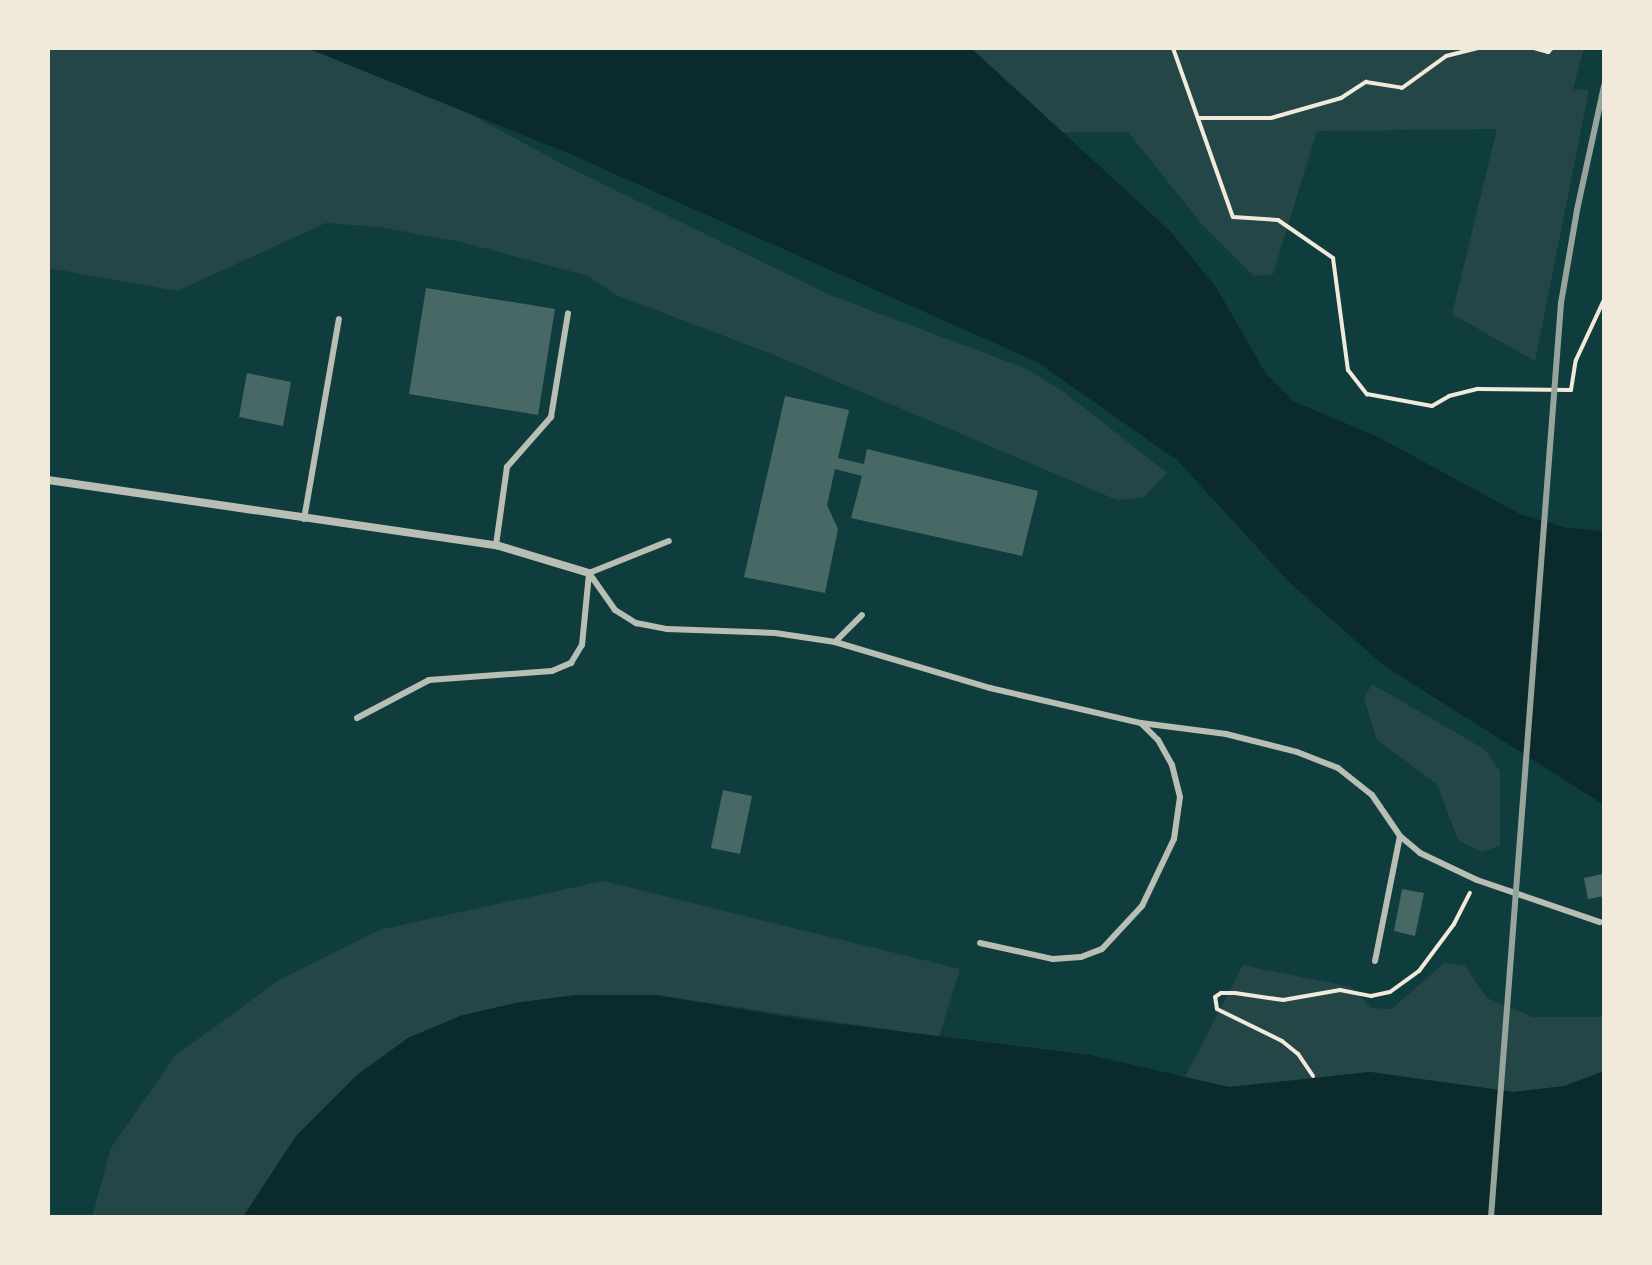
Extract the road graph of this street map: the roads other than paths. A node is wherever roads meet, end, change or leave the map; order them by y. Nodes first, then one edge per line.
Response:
1 (568, 313) dead end
2 (339, 319) dead end
3 (48, 480) edge
4 (304, 519) junction
5 (669, 541) dead end
6 (496, 545) junction
7 (589, 573) junction
8 (862, 615) dead end
9 (835, 642) junction
10 (357, 718) dead end
11 (1141, 723) junction
12 (1400, 836) junction
13 (1600, 922) dead end
14 (980, 943) dead end
15 (1375, 961) dead end

1 - 6 lane
2 - 4 lane
3 - 4 street
4 - 6 street
5 - 7 lane
6 - 7 street
7 - 9 lane
7 - 10 lane
8 - 9 lane
9 - 11 lane
11 - 12 lane
11 - 14 lane
12 - 13 lane
12 - 15 lane

